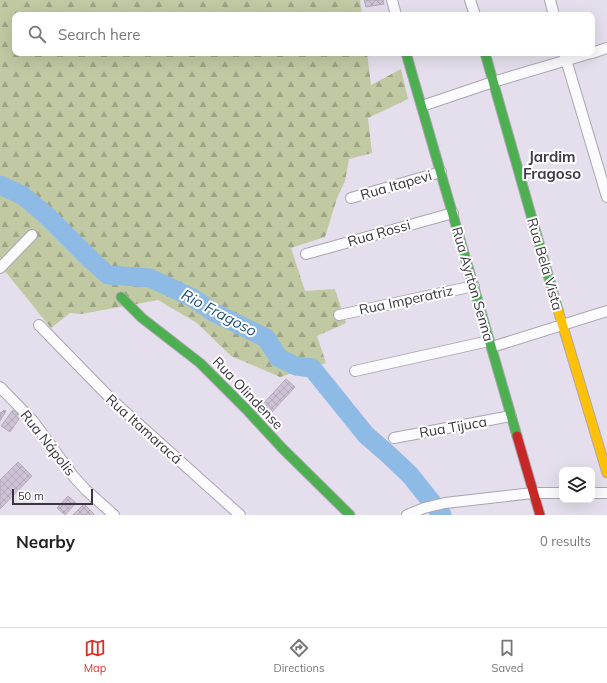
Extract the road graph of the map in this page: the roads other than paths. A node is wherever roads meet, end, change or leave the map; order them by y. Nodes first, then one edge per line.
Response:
1 (392, 0) edge
2 (470, 0) edge
3 (550, 0) edge
4 (395, 12) edge
5 (474, 12) edge
6 (553, 12) edge
7 (607, 48) edge
8 (595, 52) edge
9 (407, 56) edge
10 (486, 56) edge
11 (565, 56) edge
12 (493, 82) junction
13 (422, 106) junction
14 (441, 172) junction
15 (607, 197) edge
16 (351, 198) dead end
17 (453, 213) junction
18 (32, 235) dead end
19 (306, 254) dead end
20 (0, 268) edge
21 (474, 286) junction
22 (121, 297) dead end
23 (607, 311) edge
24 (339, 315) dead end
25 (39, 324) dead end
26 (562, 324) junction
27 (490, 344) junction
28 (355, 371) dead end
29 (0, 387) edge
30 (512, 416) junction
31 (394, 438) dead end
32 (607, 473) edge
33 (533, 493) junction
34 (559, 493) edge
35 (595, 493) edge
36 (607, 493) edge
37 (114, 515) edge
38 (240, 515) edge
39 (350, 515) edge
40 (407, 515) edge
41 (540, 515) edge

1 - 4 street
2 - 5 street
3 - 6 street
7 - 8 street
9 - 13 street, Rua Ayrton Senna
10 - 12 street, Rua Bela Vista
11 - 12 street
11 - 15 street
12 - 13 street
12 - 26 street, Rua Bela Vista
13 - 14 street, Rua Ayrton Senna
14 - 16 street, Rua Itapevi
14 - 17 street, Rua Ayrton Senna
17 - 19 street, Rua Rossi
17 - 21 street, Rua Ayrton Senna
18 - 20 street
21 - 24 street, Rua Imperatriz
21 - 27 street, Rua Ayrton Senna
22 - 39 street, Rua Olindense
23 - 26 street
25 - 38 street, Rua Itamaracá
26 - 27 street
26 - 32 street, Rua Bela Vista
27 - 28 street
27 - 30 street, Rua Ayrton Senna
29 - 37 street, Rua Nápolis
30 - 31 street, Rua Tijuca
30 - 33 street, Rua Ayrton Senna
33 - 34 street
33 - 40 street
33 - 41 street, Rua Ayrton Senna
35 - 36 street

